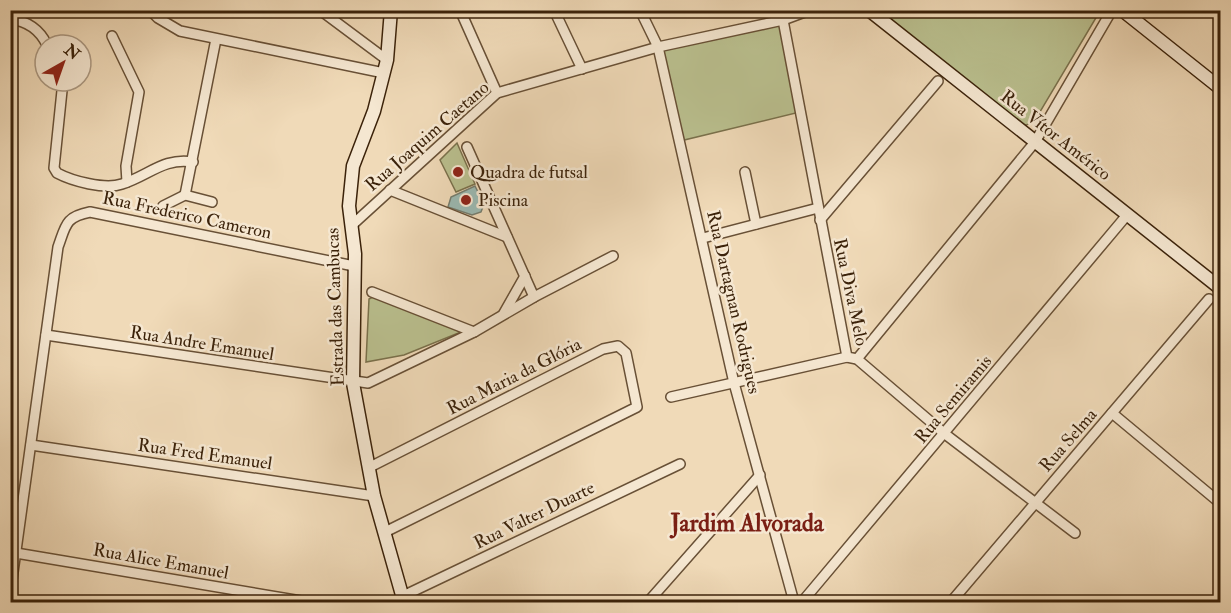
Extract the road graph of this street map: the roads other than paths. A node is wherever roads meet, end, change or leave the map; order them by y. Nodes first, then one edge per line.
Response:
1 (150, 10) edge
2 (320, 10) edge
3 (392, 10) edge
4 (460, 10) edge
5 (554, 10) edge
6 (640, 10) edge
7 (810, 10) edge
8 (869, 10) edge
9 (1112, 10) edge
10 (1122, 10) edge
11 (10, 19) edge
12 (783, 20) junction
13 (40, 33) edge
14 (112, 36) dead end
15 (216, 39) junction
16 (658, 47) junction
17 (387, 60) junction
18 (582, 69) junction
19 (384, 73) junction
20 (938, 81) dead end
21 (1221, 88) edge
22 (62, 93) edge
23 (497, 93) junction
24 (1035, 142) junction
25 (467, 147) dead end
26 (193, 162) junction
27 (745, 172) dead end
28 (127, 182) junction
29 (390, 190) junction
30 (185, 195) junction
31 (212, 202) dead end
32 (163, 206) dead end
33 (818, 208) junction
34 (1127, 215) junction
35 (820, 220) junction
36 (756, 224) junction
37 (351, 226) junction
38 (507, 237) junction
39 (703, 238) junction
40 (613, 256) dead end
41 (354, 266) junction
42 (525, 276) junction
43 (1221, 288) edge
44 (372, 292) dead end
45 (534, 297) junction
46 (1209, 298) dead end
47 (503, 315) junction
48 (474, 332) junction
49 (46, 335) junction
50 (852, 358) junction
51 (353, 383) junction
52 (734, 383) junction
53 (671, 397) dead end
54 (1112, 413) junction
55 (945, 434) junction
56 (31, 445) junction
57 (680, 464) dead end
58 (368, 468) junction
59 (760, 476) junction
60 (374, 496) junction
61 (1035, 503) junction
62 (1221, 503) edge
63 (385, 532) junction
64 (1075, 533) dead end
65 (14, 553) edge
66 (10, 594) edge
67 (403, 599) edge
68 (307, 603) edge
69 (648, 603) edge
70 (794, 603) edge
71 (802, 603) edge
72 (951, 603) edge

1 - 15 street
2 - 17 street
3 - 17 street, Estrada das Cambucas
4 - 23 street
5 - 18 street
6 - 16 street, Rua Dartagnan Rodrigues
7 - 12 street, Rua Joaquim Caetano
8 - 24 street, Rua Vítor Américo
9 - 24 street
10 - 21 street
11 - 13 street
12 - 16 street, Rua Joaquim Caetano
12 - 33 street, Rua Diva Melo
14 - 28 street
15 - 19 street
15 - 26 street
16 - 18 street, Rua Joaquim Caetano
16 - 39 street, Rua Dartagnan Rodrigues
17 - 19 street, Estrada das Cambucas
18 - 23 street, Rua Joaquim Caetano
19 - 37 street, Estrada das Cambucas
20 - 35 street
22 - 28 street
23 - 29 street, Rua Joaquim Caetano
24 - 34 street, Rua Vítor Américo
24 - 50 street
25 - 38 street
26 - 28 street
26 - 30 street
27 - 36 street
29 - 37 street, Rua Joaquim Caetano
29 - 38 street
30 - 31 street
30 - 32 street
33 - 35 street, Rua Diva Melo
33 - 36 street
34 - 43 street, Rua Vítor Américo
34 - 55 street, Rua Semiramis
35 - 50 street, Rua Diva Melo
36 - 39 street
37 - 41 street, Estrada das Cambucas
38 - 42 street
39 - 52 street, Rua Dartagnan Rodrigues
40 - 45 street
41 - 49 street, Rua Frederico Cameron
41 - 51 street, Estrada das Cambucas
42 - 45 street
42 - 47 street
44 - 48 street
45 - 47 street
46 - 54 street, Rua Selma
47 - 48 street
48 - 51 street
49 - 51 street, Rua Andre Emanuel
49 - 56 street, Rua Frederico Cameron
50 - 52 street
50 - 55 street, Rua Diva Melo
51 - 58 street, Estrada das Cambucas
52 - 53 street
52 - 59 street, Rua Dartagnan Rodrigues
54 - 61 street, Rua Selma
54 - 62 street
55 - 61 street, Rua Diva Melo
55 - 71 street, Rua Semiramis
56 - 60 street, Rua Fred Emanuel
56 - 65 street, Rua Frederico Cameron
57 - 67 street, Rua Valter Duarte
58 - 60 street, Estrada das Cambucas
58 - 63 street, Rua Maria da Glória
59 - 69 street
59 - 70 street, Rua Dartagnan Rodrigues
60 - 63 street, Estrada das Cambucas
61 - 64 street, Rua Diva Melo
61 - 72 street, Rua Selma
63 - 67 street, Estrada das Cambucas
65 - 66 street, Rua Frederico Cameron
65 - 68 street, Rua Alice Emanuel

